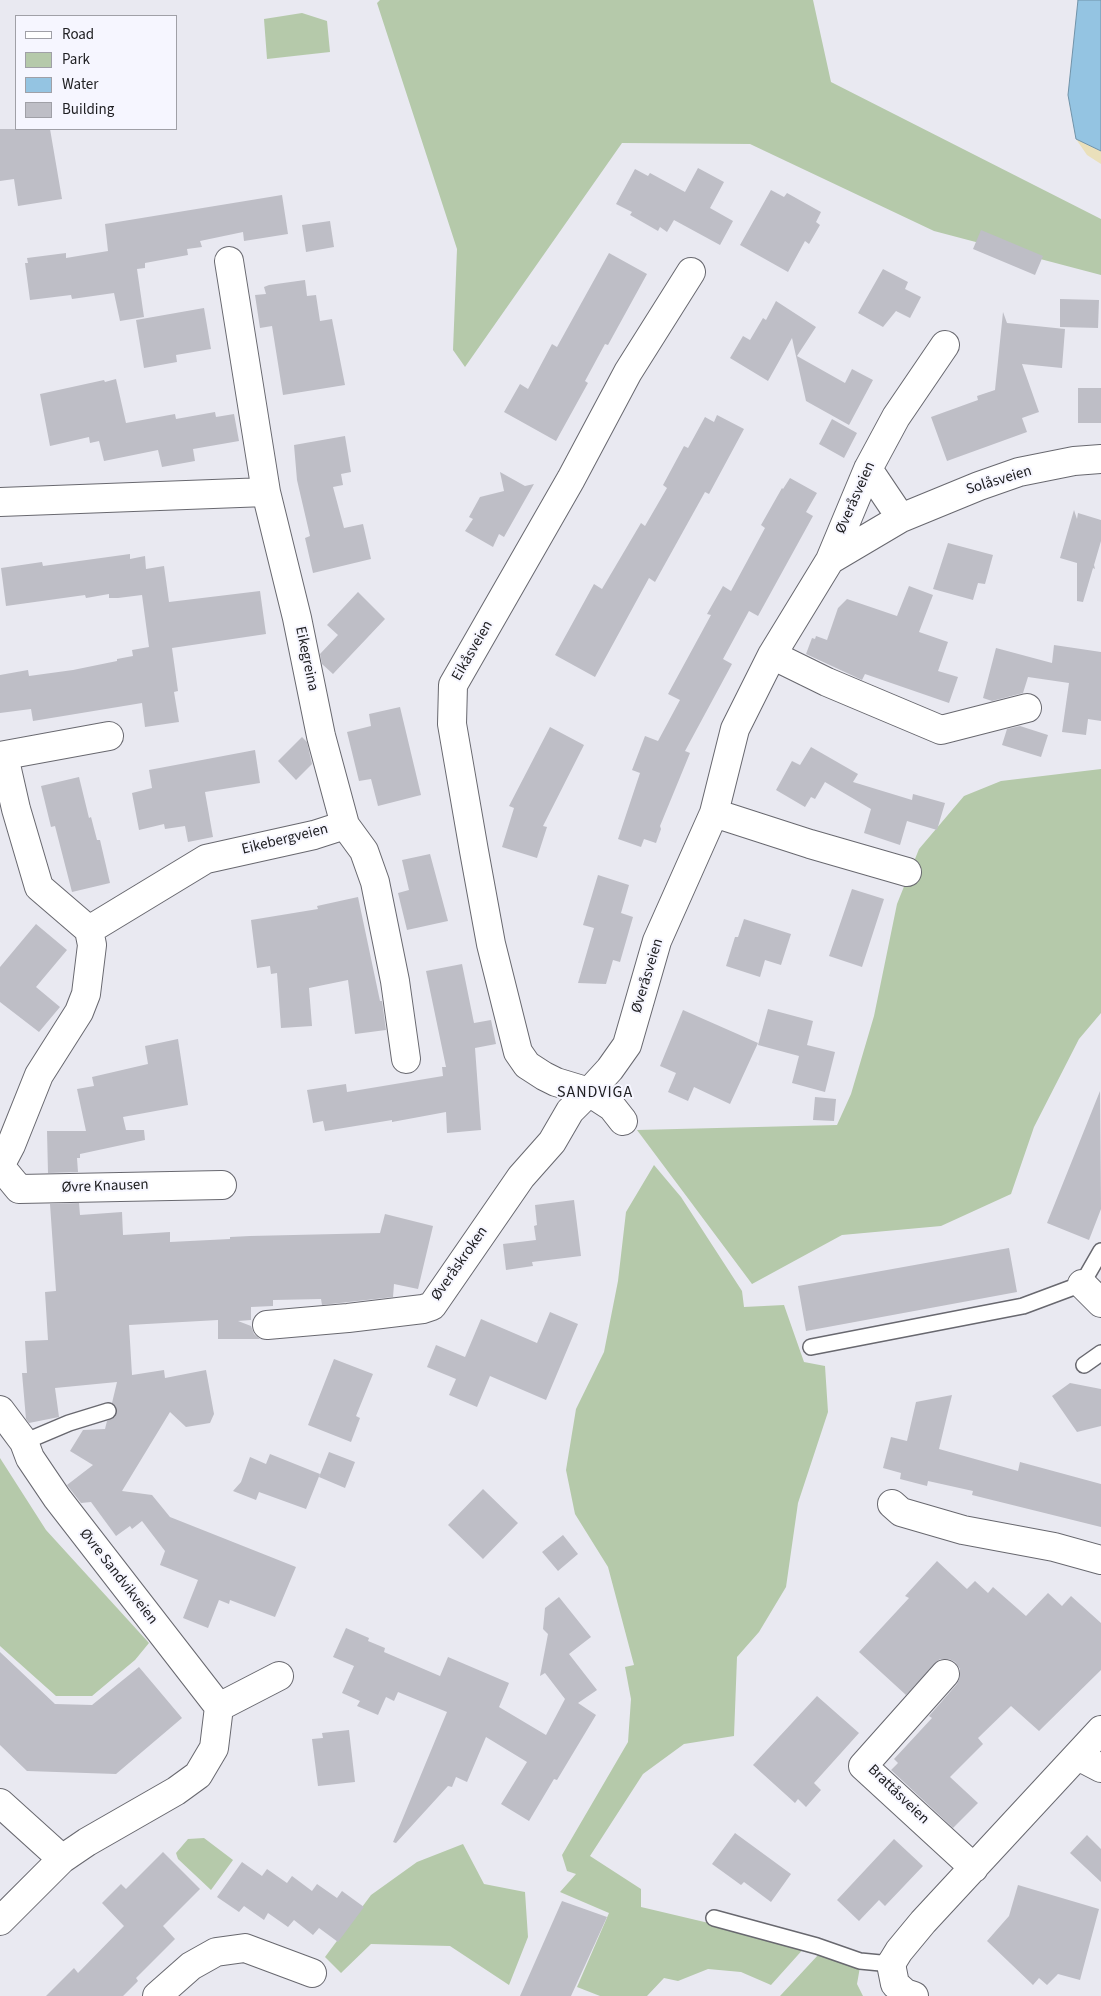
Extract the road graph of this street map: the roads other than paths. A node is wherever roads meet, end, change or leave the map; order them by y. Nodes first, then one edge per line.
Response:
1 (229, 261) dead end
2 (691, 272) dead end
3 (945, 345) dead end
4 (1101, 459) edge
5 (868, 469) junction
6 (266, 492) junction
7 (0, 502) edge
8 (901, 518) junction
9 (830, 560) junction
10 (772, 654) junction
11 (1027, 708) dead end
12 (109, 736) dead end
13 (2, 756) edge
14 (714, 813) junction
15 (345, 825) junction
16 (907, 872) dead end
17 (89, 930) junction
18 (406, 1060) dead end
19 (589, 1092) junction
20 (623, 1121) dead end
21 (0, 1166) edge
22 (222, 1185) dead end
23 (1101, 1251) edge
24 (1082, 1284) junction
25 (1101, 1303) edge
26 (267, 1325) dead end
27 (811, 1346) dead end
28 (1101, 1353) edge
29 (1084, 1365) dead end
30 (0, 1410) edge
31 (108, 1411) dead end
32 (24, 1442) junction
33 (892, 1504) dead end
34 (1101, 1560) edge
35 (945, 1674) dead end
36 (279, 1676) dead end
37 (219, 1707) junction
38 (1101, 1730) edge
39 (1089, 1762) edge
40 (0, 1803) edge
41 (62, 1859) junction
42 (974, 1868) junction
43 (714, 1918) dead end
44 (0, 1921) edge
45 (891, 1964) junction
46 (312, 1973) dead end
47 (158, 1996) edge
48 (914, 1996) edge

1 - 6 street, Eikegreina
2 - 19 street, Eikåsveien
3 - 5 street, Øveråsveien
4 - 8 street, Solåsveien
5 - 8 street
5 - 9 street, Øveråsveien
6 - 7 street
6 - 15 street, Eikegreina
8 - 9 street, Solåsveien
9 - 10 street, Øveråsveien
10 - 11 street
10 - 14 street, Øveråsveien
12 - 13 street
13 - 17 street
14 - 16 street
14 - 19 street, Øveråsveien
15 - 17 street, Eikebergveien
15 - 18 street, Eikebergveien
17 - 21 street
19 - 20 street
19 - 26 street, Øveråskroken
21 - 22 street, Øvre Knausen
23 - 24 lane
24 - 25 street
24 - 27 lane
28 - 29 lane
30 - 32 street, Øvre Sandvikveien
31 - 32 lane
32 - 37 street, Øvre Sandvikveien
33 - 34 street
35 - 42 street, Brattåsveien
36 - 37 street
37 - 41 street
38 - 39 street
39 - 42 street
40 - 41 street
41 - 44 street
42 - 45 street
43 - 45 lane
45 - 48 street
46 - 47 street

